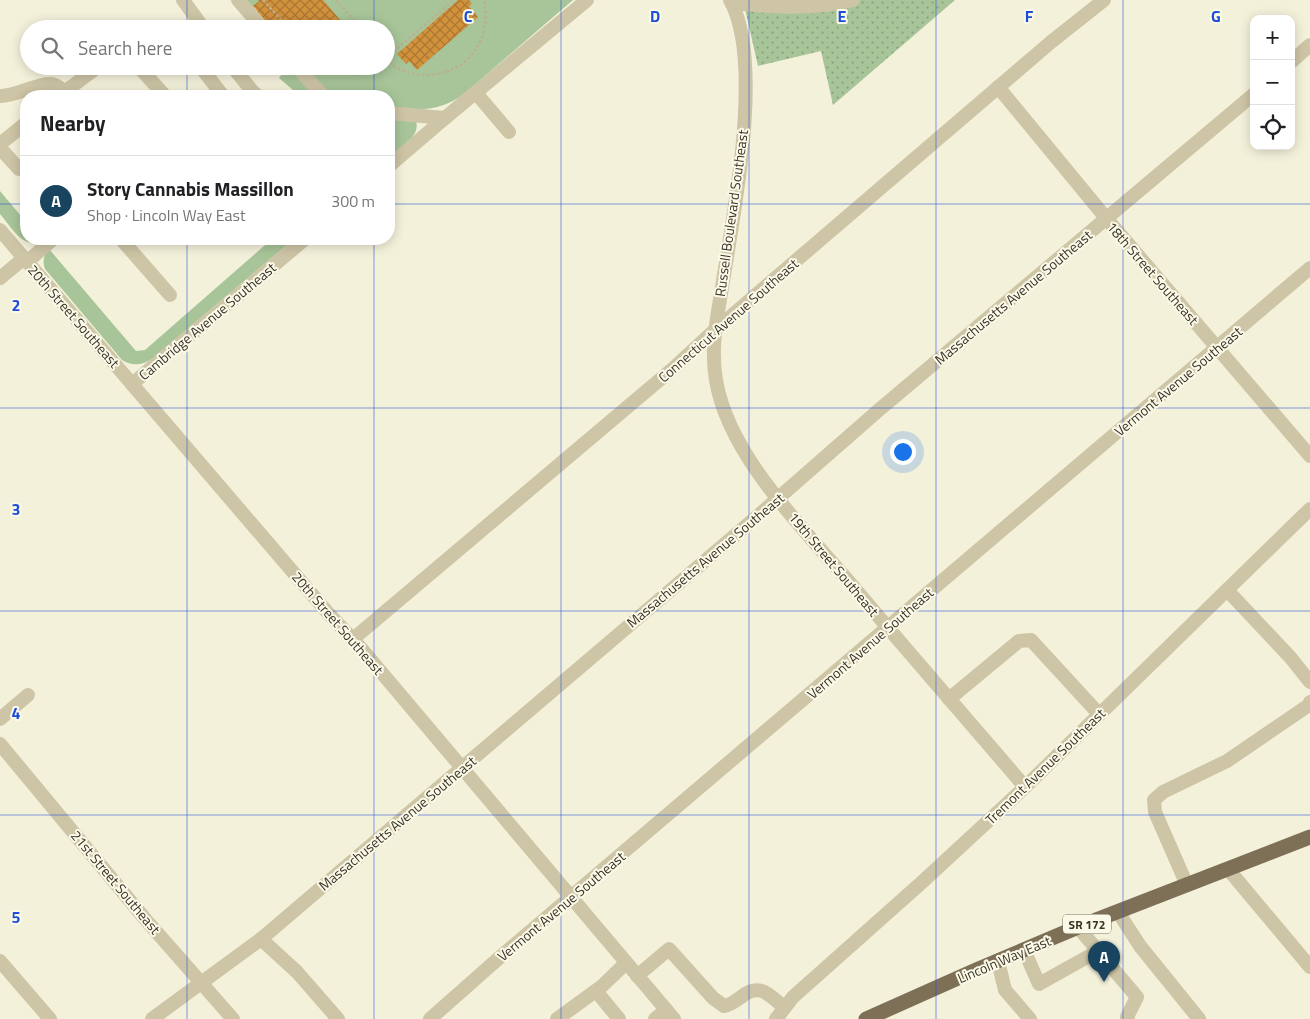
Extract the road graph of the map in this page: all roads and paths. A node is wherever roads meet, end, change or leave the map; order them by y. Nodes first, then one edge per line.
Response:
1 (183, 0) edge
2 (238, 0) edge
3 (264, 0) edge
4 (336, 0) edge
5 (454, 0) edge
6 (484, 0) edge
7 (586, 0) edge
8 (853, 0) edge
9 (1104, 0) edge
10 (731, 2) edge
11 (197, 20) edge
12 (255, 20) edge
13 (281, 20) edge
14 (353, 20) edge
15 (1310, 45) edge
16 (395, 50) edge
17 (1293, 60) edge
18 (395, 66) edge
19 (87, 75) edge
20 (146, 75) edge
21 (207, 75) edge
22 (239, 75) edge
23 (304, 75) edge
24 (998, 87) junction
25 (27, 90) edge
26 (58, 90) edge
27 (67, 90) edge
28 (160, 90) edge
29 (218, 90) edge
30 (250, 90) edge
31 (318, 90) edge
32 (476, 92) junction
33 (20, 93) edge
34 (0, 96) edge
35 (1250, 97) edge
36 (395, 114) edge
37 (445, 118) junction
38 (20, 128) edge
39 (509, 132) dead end
40 (0, 146) edge
41 (395, 161) edge
42 (20, 168) edge
43 (1106, 218) junction
44 (0, 230) edge
45 (45, 245) edge
46 (126, 245) edge
47 (295, 245) edge
48 (26, 260) junction
49 (1310, 268) edge
50 (0, 278) edge
51 (170, 295) dead end
52 (715, 330) junction
53 (1217, 348) junction
54 (132, 384) junction
55 (730, 425) joint
56 (1310, 456) edge
57 (778, 498) junction
58 (1310, 509) edge
59 (1228, 590) junction
60 (888, 628) junction
61 (353, 639) junction
62 (1310, 682) edge
63 (28, 695) dead end
64 (949, 699) junction
65 (1310, 702) edge
66 (1099, 714) junction
67 (0, 719) edge
68 (0, 744) edge
69 (462, 768) junction
70 (1025, 787) junction
71 (1310, 837) edge
72 (1228, 869) junction
73 (1187, 885) junction
74 (571, 897) junction
75 (1118, 912) junction
76 (1078, 928) junction
77 (261, 939) junction
78 (1024, 950) junction
79 (1098, 951) junction
80 (0, 960) edge
81 (998, 961) junction
82 (626, 963) junction
83 (1310, 967) edge
84 (637, 976) junction
85 (202, 983) junction
86 (596, 991) junction
87 (784, 1007) junction
88 (665, 1016) edge
89 (50, 1019) edge
90 (152, 1019) edge
91 (233, 1019) edge
92 (338, 1019) edge
93 (430, 1019) edge
94 (557, 1019) edge
95 (619, 1019) edge
96 (776, 1019) edge
97 (866, 1019) edge
98 (1030, 1019) edge
99 (1128, 1019) edge
100 (1199, 1019) edge

1 - 11 street
2 - 12 street
3 - 13 path
4 - 14 path
5 - 16 path
6 - 18 path
7 - 32 street
8 - 10 street
9 - 24 street, Connecticut Avenue Southeast
10 - 52 street, Russell Boulevard Southeast
15 - 17 street
19 - 27 street
20 - 28 street
21 - 29 street
22 - 30 street
23 - 31 street
24 - 43 street, 18th Street Southeast
24 - 52 street, Connecticut Avenue Southeast
25 - 26 street
32 - 37 street
32 - 39 street
33 - 34 street
35 - 43 street, Massachusetts Avenue Southeast
36 - 37 street
37 - 41 street
38 - 40 street
40 - 42 street
43 - 53 street, 18th Street Southeast
43 - 57 street, Massachusetts Avenue Southeast
44 - 48 street, 20th Street Southeast
45 - 48 street
46 - 51 street
47 - 54 street, Cambridge Avenue Southeast
48 - 50 street
48 - 54 street, 20th Street Southeast
49 - 53 street, Vermont Avenue Southeast
52 - 55 street, Russell Boulevard Southeast
52 - 61 street, Connecticut Avenue Southeast
53 - 56 street, 18th Street Southeast
53 - 60 street, Vermont Avenue Southeast
54 - 61 street, 20th Street Southeast
55 - 57 street, 19th Street Southeast
57 - 60 street, 19th Street Southeast
57 - 69 street, Massachusetts Avenue Southeast
58 - 59 street, Tremont Avenue Southeast
59 - 62 street
59 - 66 street, Tremont Avenue Southeast
60 - 64 street, 19th Street Southeast
60 - 74 street, Vermont Avenue Southeast
61 - 69 street, 20th Street Southeast
63 - 67 street
64 - 66 street
64 - 70 street, 19th Street Southeast
65 - 73 street
66 - 70 street, Tremont Avenue Southeast
68 - 85 street, 21st Street Southeast
69 - 74 street, 20th Street Southeast
69 - 77 street, Massachusetts Avenue Southeast
70 - 87 street, Tremont Avenue Southeast
71 - 72 main road, Lincoln Way East / SR 172
72 - 73 main road, Lincoln Way East / SR 172
72 - 83 street
73 - 75 main road, Lincoln Way East / SR 172
74 - 82 street, 20th Street Southeast
74 - 93 street, Vermont Avenue Southeast
75 - 76 main road, Lincoln Way East / SR 172
75 - 100 street
76 - 78 main road, Lincoln Way East / SR 172
76 - 79 street
77 - 85 street, Massachusetts Avenue Southeast
77 - 92 street
78 - 79 street
78 - 81 main road, Lincoln Way East / SR 172
79 - 99 street
80 - 89 street
81 - 97 main road, Lincoln Way East / SR 172
81 - 98 street
82 - 84 street, 20th Street Southeast
82 - 86 street
84 - 87 street
84 - 88 street, 20th Street Southeast
85 - 90 street, Massachusetts Avenue Southeast
85 - 91 street, 21st Street Southeast
86 - 94 street
86 - 95 street
87 - 96 street, Tremont Avenue Southeast

